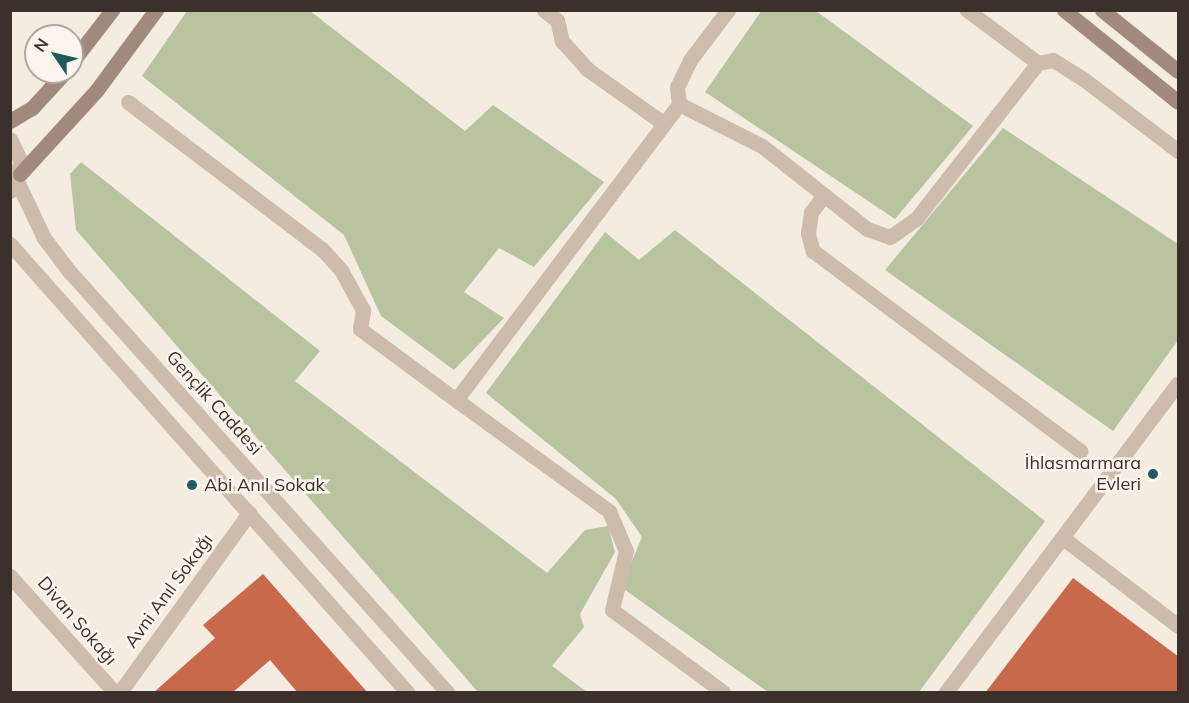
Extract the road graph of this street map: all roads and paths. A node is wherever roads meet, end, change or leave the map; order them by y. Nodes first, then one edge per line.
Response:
1 (112, 10) edge
2 (156, 10) edge
3 (544, 10) edge
4 (728, 10) edge
5 (967, 10) edge
6 (1064, 10) edge
7 (1102, 10) edge
8 (84, 46) edge
9 (1038, 63) junction
10 (1179, 71) edge
11 (53, 84) edge
12 (129, 102) dead end
13 (1179, 102) edge
14 (679, 104) junction
15 (10, 121) edge
16 (663, 123) junction
17 (10, 139) edge
18 (1179, 151) edge
19 (16, 182) edge
20 (824, 195) junction
21 (10, 244) edge
22 (1179, 383) edge
23 (456, 400) junction
24 (1080, 451) dead end
25 (249, 513) junction
26 (1063, 538) junction
27 (10, 576) edge
28 (1179, 626) edge
29 (114, 693) edge
30 (120, 693) edge
31 (407, 693) edge
32 (447, 693) edge
33 (723, 693) edge
34 (946, 693) edge

1 - 8 main road
2 - 19 main road
3 - 16 street
4 - 14 street
5 - 9 street
6 - 13 main road
7 - 10 main road
9 - 18 street
9 - 20 street
11 - 15 main road
12 - 23 street
14 - 16 street
14 - 20 street
16 - 23 street
17 - 19 street, Gençlik Caddesi
19 - 32 street, Gençlik Caddesi
20 - 24 street
21 - 25 street
22 - 26 street
23 - 33 street
25 - 30 street, Avni Anıl Sokağı
25 - 31 street
26 - 28 street
26 - 34 street
27 - 29 street, Divan Sokağı

